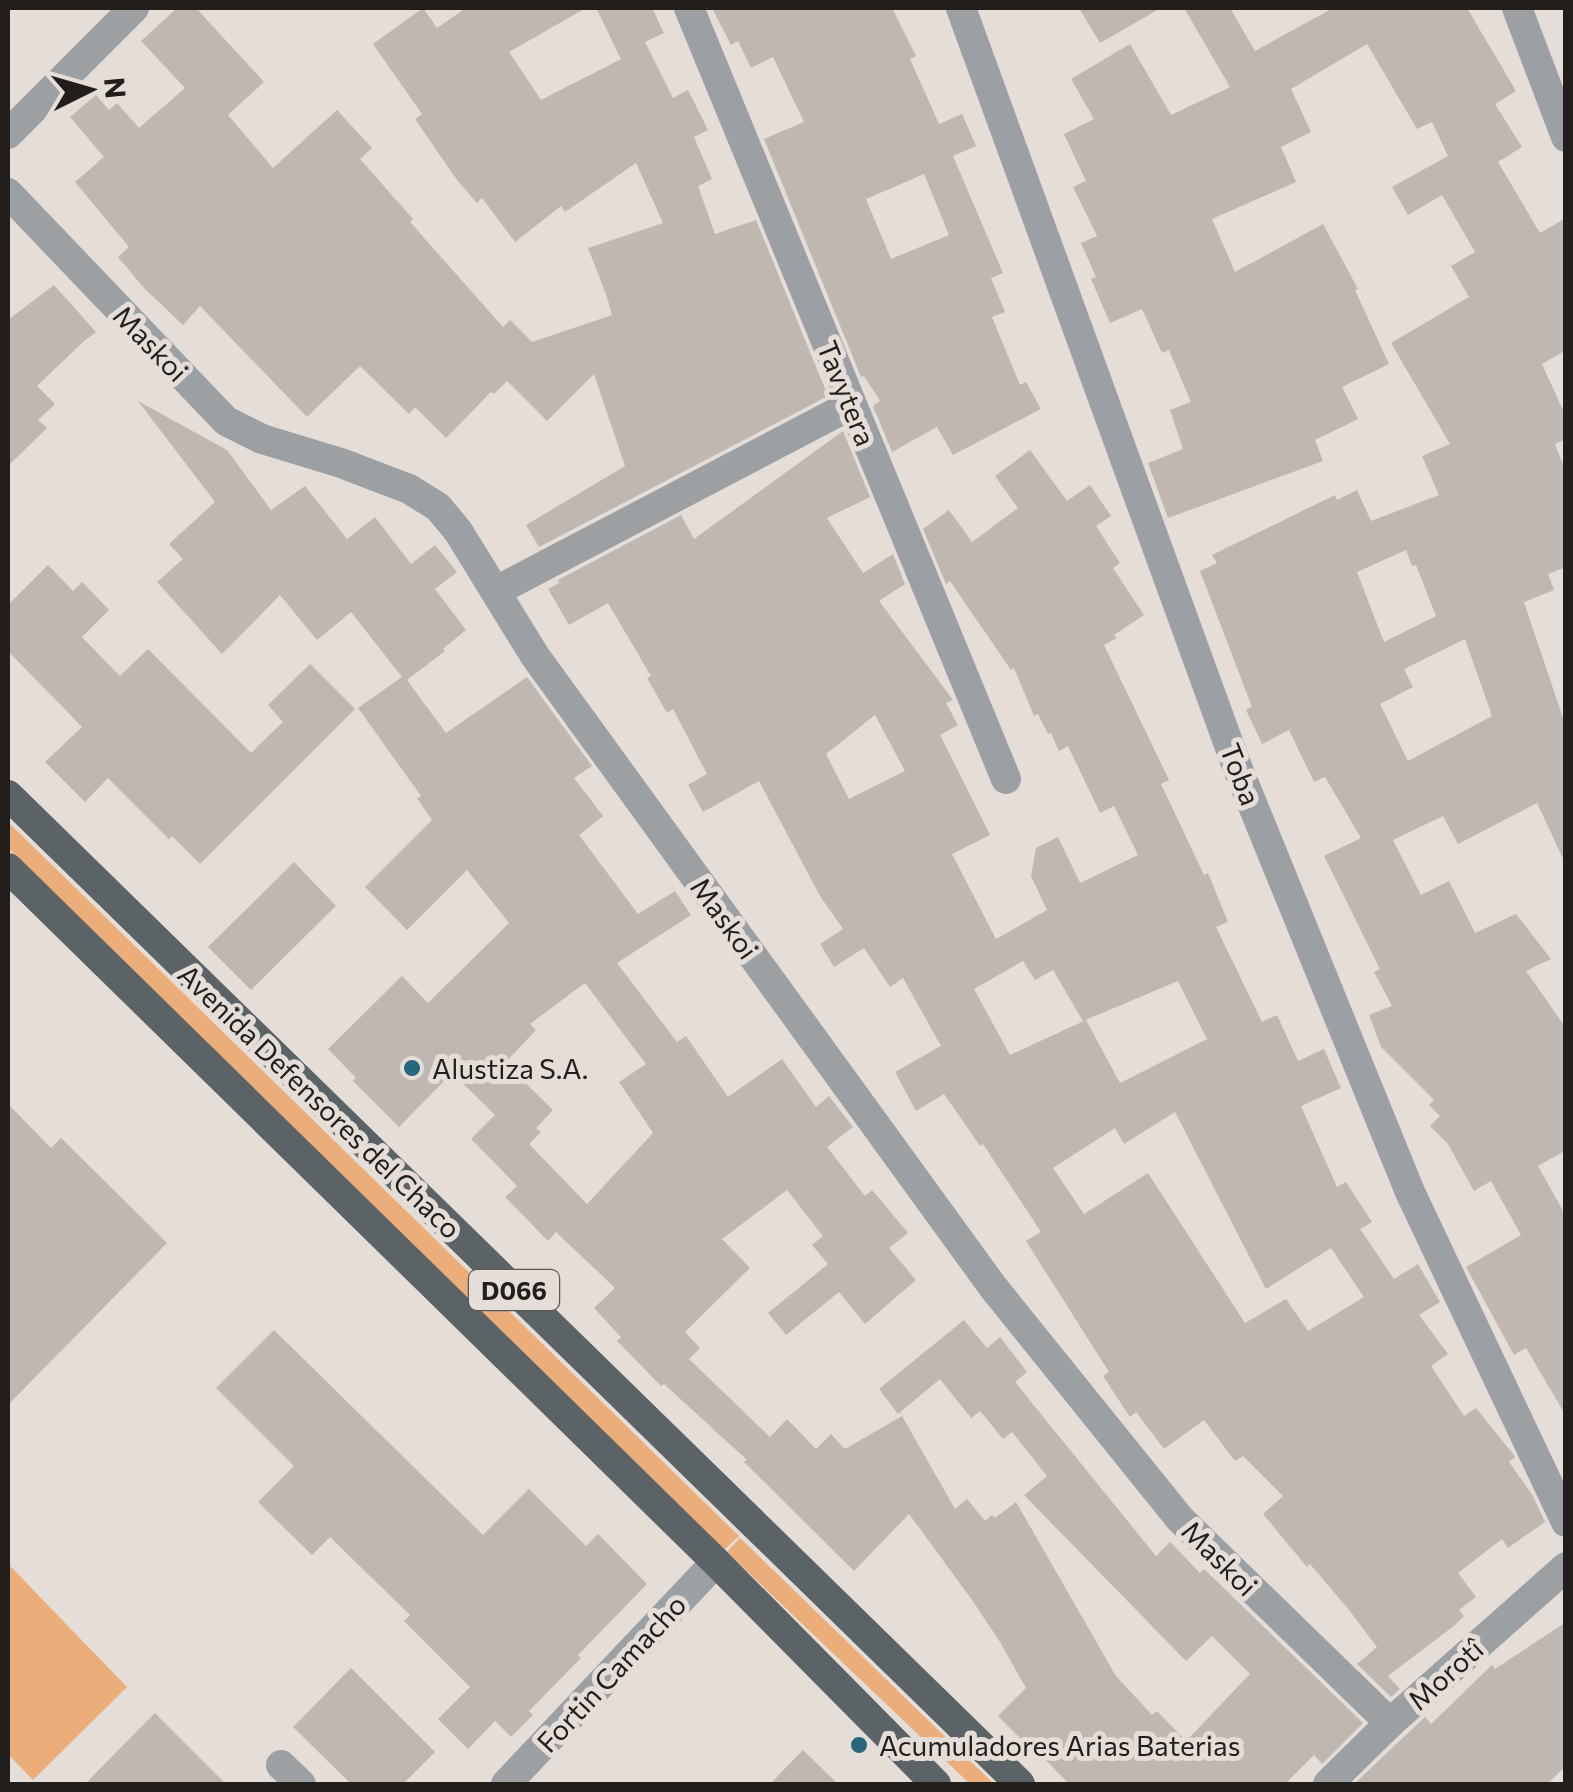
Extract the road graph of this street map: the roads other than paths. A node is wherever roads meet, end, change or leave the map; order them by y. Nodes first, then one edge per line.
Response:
1 (134, 8) edge
2 (689, 8) edge
3 (961, 8) edge
4 (1517, 8) edge
5 (8, 134) edge
6 (1566, 137) edge
7 (8, 193) edge
8 (851, 404) junction
9 (496, 591) junction
10 (1006, 779) dead end
11 (8, 796) edge
12 (8, 868) edge
13 (1566, 1522) edge
14 (716, 1562) junction
15 (1566, 1567) edge
16 (1390, 1724) junction
17 (506, 1784) edge
18 (936, 1784) edge
19 (1020, 1784) edge
20 (1328, 1784) edge

1 - 5 street
2 - 8 street, Tavytera
3 - 13 street, Toba
4 - 6 street
7 - 9 street, Maskoi
8 - 9 street
8 - 10 street, Tavytera
9 - 16 street, Maskoi
11 - 19 highway, Avenida Defensores del Chaco / D066
12 - 14 highway, Avenida Defensores del Chaco / D066
14 - 17 street, Fortin Camacho
14 - 18 highway, Avenida Defensores del Chaco / D066
15 - 16 street, Morotî
16 - 20 street, Morotî

